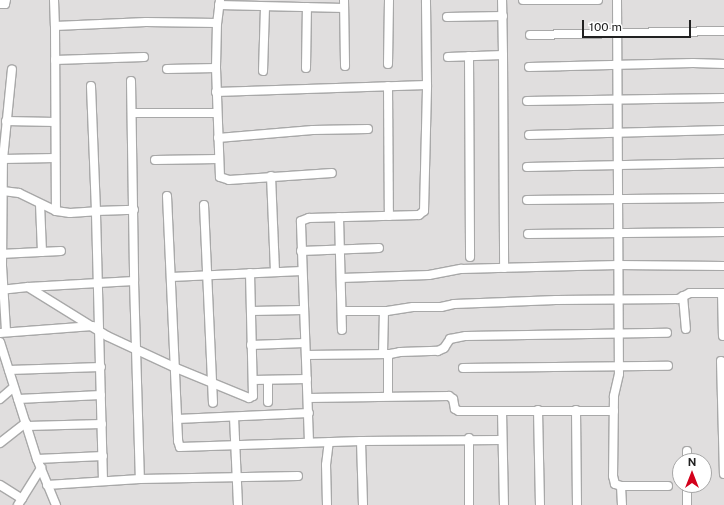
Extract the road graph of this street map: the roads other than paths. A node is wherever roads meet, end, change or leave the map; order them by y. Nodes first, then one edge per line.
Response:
1 (6, 0) edge
2 (54, 0) edge
3 (388, 0) edge
4 (426, 0) edge
5 (502, 0) edge
6 (523, 0) edge
7 (598, 0) edge
8 (617, 0) edge
9 (220, 3) edge
10 (0, 4) edge
11 (344, 4) edge
12 (265, 7) junction
13 (307, 7) junction
14 (503, 16) junction
15 (446, 17) dead end
16 (217, 23) junction
17 (54, 26) junction
18 (724, 31) edge
19 (617, 34) junction
20 (530, 35) dead end
21 (503, 55) junction
22 (469, 56) junction
23 (144, 57) dead end
24 (448, 57) dead end
25 (54, 60) junction
26 (388, 64) dead end
27 (617, 64) junction
28 (724, 64) edge
29 (345, 66) dead end
30 (529, 67) dead end
31 (216, 68) junction
32 (306, 68) dead end
33 (12, 69) dead end
34 (167, 69) dead end
35 (263, 71) dead end
36 (131, 82) dead end
37 (427, 85) junction
38 (91, 86) dead end
39 (388, 86) junction
40 (216, 92) junction
41 (617, 98) junction
42 (724, 98) edge
43 (527, 101) dead end
44 (132, 113) junction
45 (217, 113) junction
46 (6, 121) junction
47 (54, 122) junction
48 (368, 129) dead end
49 (724, 130) edge
50 (616, 133) junction
51 (529, 135) dead end
52 (218, 138) junction
53 (3, 158) junction
54 (54, 158) junction
55 (218, 159) junction
56 (155, 160) dead end
57 (724, 163) edge
58 (617, 165) junction
59 (527, 167) dead end
60 (332, 173) dead end
61 (271, 176) junction
62 (3, 191) junction
63 (167, 196) dead end
64 (618, 198) junction
65 (724, 198) edge
66 (527, 200) dead end
67 (40, 204) junction
68 (204, 205) dead end
69 (134, 210) junction
70 (56, 211) junction
71 (96, 211) junction
72 (389, 216) junction
73 (339, 217) junction
74 (724, 232) edge
75 (618, 233) junction
76 (528, 234) dead end
77 (379, 248) dead end
78 (340, 250) junction
79 (61, 251) dead end
80 (301, 251) junction
81 (42, 252) junction
82 (1, 254) edge
83 (470, 258) dead end
84 (618, 265) junction
85 (724, 266) edge
86 (504, 268) junction
87 (302, 271) junction
88 (275, 272) junction
89 (250, 273) junction
90 (207, 275) junction
91 (171, 276) junction
92 (341, 278) junction
93 (134, 281) junction
94 (99, 284) junction
95 (28, 287) junction
96 (2, 290) edge
97 (723, 293) edge
98 (683, 296) junction
99 (618, 300) junction
100 (304, 310) junction
101 (251, 311) junction
102 (342, 311) junction
103 (384, 311) junction
104 (96, 328) junction
105 (686, 329) dead end
106 (342, 330) dead end
107 (3, 332) edge
108 (618, 333) junction
109 (667, 333) dead end
110 (723, 336) dead end
111 (0, 342) edge
112 (305, 343) junction
113 (251, 345) junction
114 (137, 348) junction
115 (2, 354) edge
116 (385, 354) junction
117 (306, 355) junction
118 (721, 361) dead end
119 (619, 366) junction
120 (668, 366) dead end
121 (101, 367) junction
122 (176, 368) junction
123 (463, 368) dead end
124 (9, 370) junction
125 (307, 379) junction
126 (253, 380) junction
127 (268, 380) junction
128 (212, 382) junction
129 (14, 387) junction
130 (101, 395) junction
131 (388, 396) junction
132 (308, 398) junction
133 (0, 399) edge
134 (18, 399) junction
135 (268, 402) dead end
136 (213, 403) dead end
137 (538, 410) junction
138 (576, 410) junction
139 (502, 411) junction
140 (614, 411) junction
141 (309, 413) junction
142 (234, 417) junction
143 (177, 419) junction
144 (102, 424) junction
145 (26, 425) junction
146 (469, 438) junction
147 (502, 440) junction
148 (361, 441) junction
149 (309, 442) junction
150 (329, 442) junction
151 (0, 444) edge
152 (236, 445) junction
153 (103, 456) junction
154 (37, 459) junction
155 (41, 468) junction
156 (724, 474) edge
157 (298, 476) dead end
158 (237, 477) junction
159 (140, 479) junction
160 (103, 481) junction
161 (0, 485) edge
162 (47, 485) junction
163 (621, 486) junction
164 (668, 486) dead end
165 (687, 493) edge
166 (20, 502) edge
167 (56, 505) edge
168 (238, 505) edge
169 (327, 505) edge
170 (363, 505) edge
171 (470, 505) edge
172 (504, 505) edge
173 (540, 505) edge
174 (577, 505) edge
175 (622, 505) edge
176 (687, 505) edge

1 - 10 street
2 - 17 street
3 - 26 street
4 - 37 street
5 - 14 street
6 - 7 street
8 - 19 street
9 - 12 street
9 - 16 street
11 - 13 street
11 - 29 street
12 - 13 street
12 - 35 street
13 - 32 street
14 - 15 street
14 - 21 street
16 - 17 street
16 - 31 street
17 - 25 street
18 - 19 street
19 - 20 street
19 - 27 street
21 - 22 street
21 - 86 street
22 - 24 street
22 - 83 street
23 - 25 street
25 - 47 street
27 - 28 street
27 - 30 street
27 - 41 street
31 - 34 street
31 - 40 street
33 - 46 street
36 - 44 street
37 - 39 street
37 - 72 street
38 - 71 street
39 - 40 street
39 - 72 street
40 - 45 street
41 - 42 street
41 - 43 street
41 - 50 street
44 - 45 street
44 - 69 street
45 - 52 street
46 - 47 street
46 - 53 street
47 - 54 street
48 - 52 street
49 - 50 street
50 - 51 street
50 - 58 street
52 - 55 street
53 - 54 street
53 - 62 street
54 - 70 street
55 - 56 street
55 - 61 street
57 - 58 street
58 - 59 street
58 - 64 street
60 - 61 street
61 - 88 street
62 - 67 street
62 - 82 street
63 - 91 street
64 - 65 street
64 - 66 street
64 - 75 street
67 - 70 street
67 - 81 street
68 - 90 street
69 - 71 street
69 - 93 street
70 - 71 street
71 - 94 street
72 - 73 street
73 - 78 street
73 - 80 street
74 - 75 street
75 - 76 street
75 - 84 street
77 - 78 street
78 - 80 street
78 - 92 street
79 - 81 street
80 - 87 street
81 - 82 street
82 - 96 street
84 - 85 street
84 - 86 street
84 - 99 street
86 - 92 street
87 - 88 street
87 - 100 street
88 - 89 street
89 - 90 street
89 - 101 street
90 - 91 street
90 - 128 street
91 - 122 street
92 - 102 street
93 - 94 street
93 - 114 street
94 - 95 street
94 - 104 street
95 - 96 street
95 - 104 street
96 - 107 street
97 - 98 street
97 - 110 street
98 - 99 street
98 - 105 street
99 - 103 street
99 - 108 street
100 - 101 street
100 - 112 street
101 - 113 street
102 - 103 street
102 - 106 street
103 - 116 street
104 - 107 street
104 - 114 street
104 - 121 street
108 - 109 street
108 - 116 street
108 - 119 street
111 - 115 street
112 - 113 street
112 - 117 street
113 - 126 street
114 - 122 street
114 - 159 street
115 - 124 street
116 - 117 street
116 - 131 street
117 - 125 street
118 - 156 street
119 - 120 street
119 - 123 street
119 - 140 street
121 - 124 street
121 - 130 street
122 - 128 street
122 - 143 street
124 - 129 street
125 - 127 street
125 - 132 street
126 - 127 street
126 - 128 street
127 - 135 street
128 - 136 street
129 - 133 street
129 - 134 street
130 - 134 street
130 - 144 street
131 - 132 street
131 - 139 street
132 - 141 street
134 - 145 street
137 - 138 street
137 - 139 street
137 - 173 street
138 - 140 street
138 - 174 street
139 - 147 street
140 - 163 street
141 - 142 street
141 - 149 street
142 - 143 street
142 - 152 street
143 - 152 street
144 - 145 street
144 - 153 street
145 - 151 street
145 - 154 street
146 - 147 street
146 - 148 street
146 - 171 street
147 - 172 street
148 - 150 street
148 - 170 street
149 - 150 street
149 - 152 street
150 - 169 street
152 - 158 street
153 - 154 street
153 - 160 street
154 - 155 street
155 - 162 street
155 - 166 street
157 - 158 street
158 - 159 street
158 - 168 street
159 - 160 street
160 - 162 street
161 - 166 street
162 - 167 street
163 - 164 street
163 - 175 street
165 - 176 street

